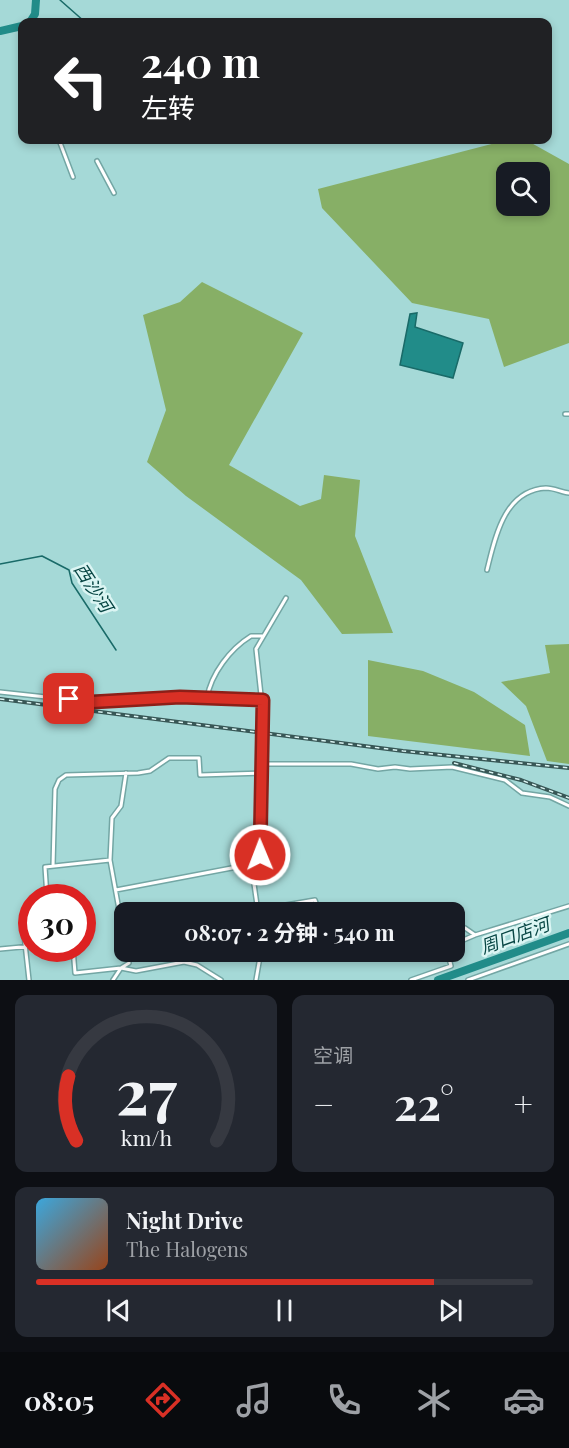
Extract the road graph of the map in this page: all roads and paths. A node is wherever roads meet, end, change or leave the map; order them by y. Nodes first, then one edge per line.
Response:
1 (61, 144) edge
2 (97, 161) dead end
3 (73, 177) dead end
4 (114, 193) dead end
5 (569, 493) edge
6 (487, 570) dead end
7 (286, 598) dead end
8 (264, 636) junction
9 (0, 692) edge
10 (207, 698) junction
11 (263, 700) junction
12 (260, 764) junction
13 (126, 773) junction
14 (260, 773) junction
15 (569, 806) edge
16 (110, 860) junction
17 (258, 863) junction
18 (53, 866) junction
19 (46, 884) edge
20 (116, 890) junction
21 (118, 902) edge
22 (256, 902) edge
23 (569, 906) edge
24 (465, 927) edge
25 (475, 935) junction
26 (465, 939) edge
27 (569, 944) edge
28 (18, 947) edge
29 (0, 949) edge
30 (29, 962) edge
31 (74, 962) edge
32 (129, 962) edge
33 (259, 962) edge
34 (450, 962) edge
35 (121, 968) junction
36 (29, 980) edge
37 (113, 980) edge
38 (221, 980) edge
39 (256, 980) edge
40 (411, 980) edge
41 (468, 980) edge

1 - 3 street
2 - 4 street
5 - 6 street
7 - 8 street
8 - 10 street
8 - 11 street
9 - 10 street
10 - 11 street
11 - 12 street, bridge
12 - 14 street
12 - 15 street
13 - 14 street
13 - 16 street
13 - 18 street
14 - 17 street
16 - 18 street
16 - 20 street
17 - 20 street
17 - 22 street
18 - 19 street
20 - 21 street
23 - 25 street
24 - 25 street
25 - 26 street
27 - 41 street
28 - 29 street
30 - 36 street
31 - 35 street
32 - 35 street
33 - 39 street
34 - 40 street
35 - 37 street
35 - 38 street

